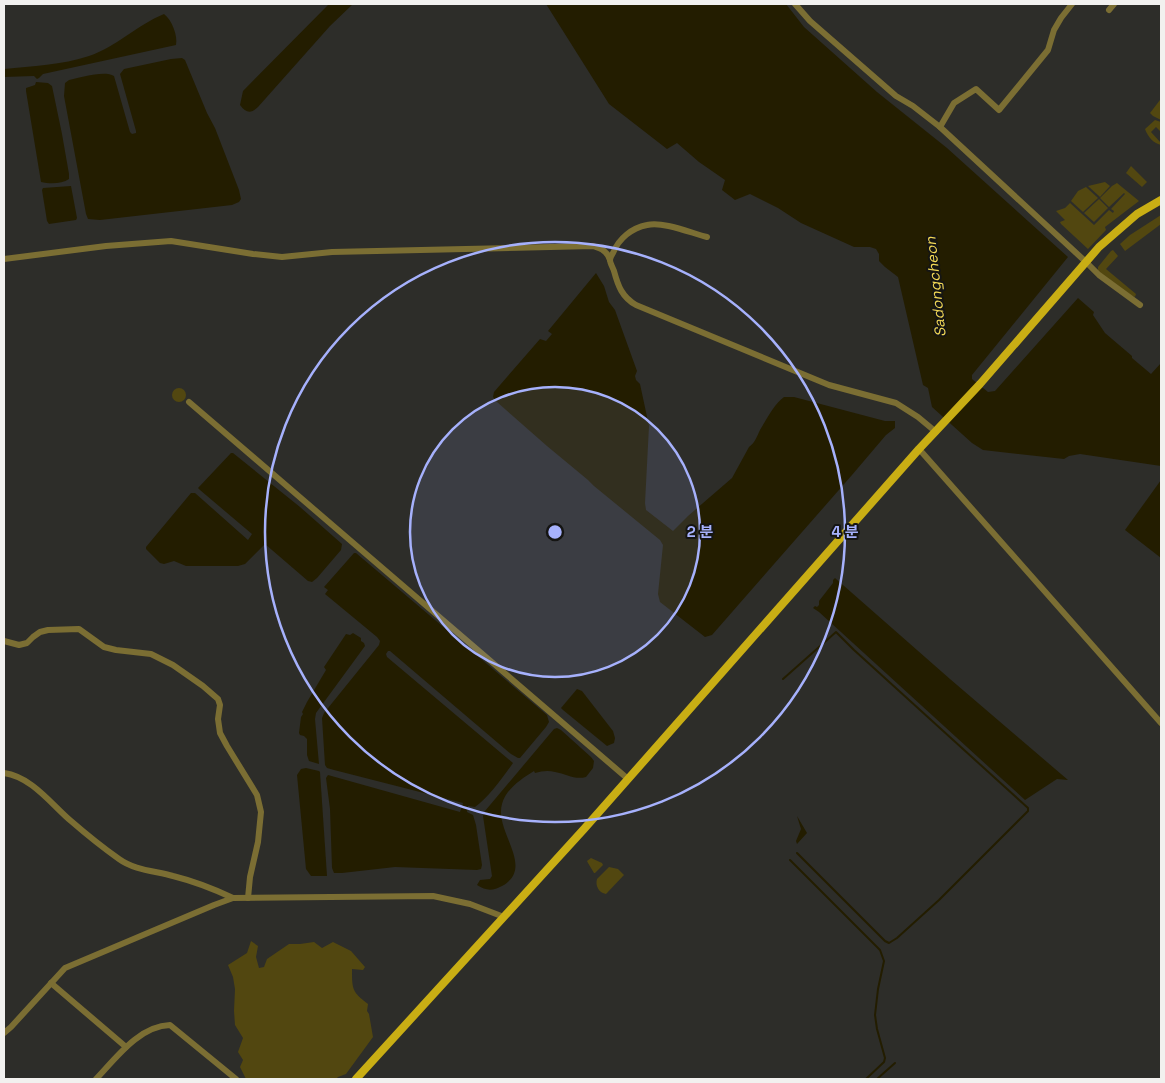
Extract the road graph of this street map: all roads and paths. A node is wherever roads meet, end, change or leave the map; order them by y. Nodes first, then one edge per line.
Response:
1 (795, 4) edge
2 (1072, 4) edge
3 (1114, 4) edge
4 (1109, 10) dead end
5 (940, 127) junction
6 (1161, 200) edge
7 (707, 237) dead end
8 (4, 260) edge
9 (610, 260) junction
10 (1086, 262) junction
11 (1140, 305) dead end
12 (189, 402) dead end
13 (936, 432) junction
14 (919, 450) junction
15 (4, 641) edge
16 (1161, 723) edge
17 (4, 773) edge
18 (628, 779) junction
19 (233, 898) junction
20 (248, 898) junction
21 (504, 917) junction
22 (51, 983) junction
23 (4, 1033) edge
24 (126, 1047) junction
25 (96, 1079) edge
26 (236, 1079) edge
27 (356, 1079) edge

1 - 5 street
2 - 5 street
3 - 4 street
5 - 10 street
6 - 10 main road
7 - 9 street
8 - 9 street
9 - 13 street
10 - 11 street
10 - 13 main road
12 - 18 street
13 - 14 main road
14 - 16 street
14 - 18 main road
15 - 20 street
17 - 19 street
18 - 21 main road
19 - 20 street
19 - 22 street
20 - 21 street
21 - 27 main road
22 - 23 street
22 - 24 street
24 - 25 street
24 - 26 street

